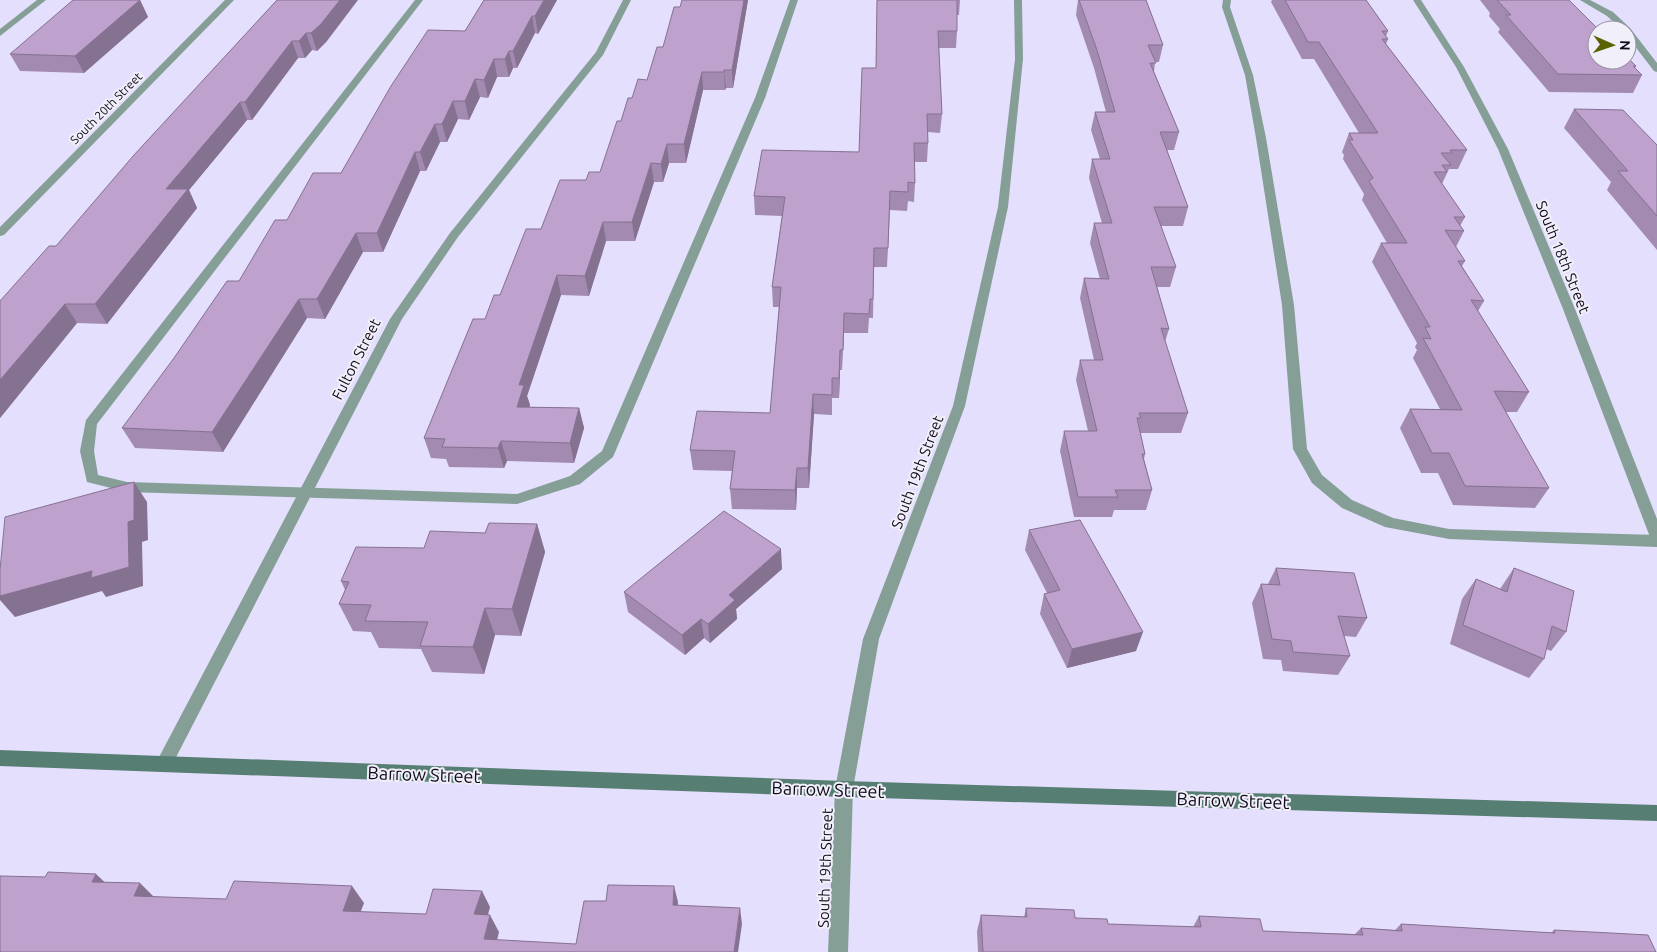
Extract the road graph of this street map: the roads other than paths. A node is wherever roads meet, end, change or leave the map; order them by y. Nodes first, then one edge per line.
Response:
1 (42, 0) edge
2 (230, 0) edge
3 (419, 0) edge
4 (627, 0) edge
5 (794, 0) edge
6 (1018, 0) edge
7 (1227, 0) edge
8 (1416, 0) edge
9 (1584, 0) edge
10 (1616, 20) edge
11 (0, 33) edge
12 (1637, 43) edge
13 (1657, 68) edge
14 (0, 233) edge
15 (305, 494) junction
16 (1657, 537) edge
17 (1657, 541) edge
18 (0, 758) edge
19 (164, 764) junction
20 (844, 789) junction
21 (1657, 812) edge
22 (838, 952) edge

1 - 11 street
2 - 14 street, South 20th Street
3 - 15 street
4 - 15 street, Fulton Street
5 - 15 street
6 - 20 street, South 19th Street
7 - 17 street
8 - 16 street, South 18th Street
9 - 10 street
12 - 13 street
15 - 19 street, Fulton Street
18 - 19 main road, Barrow Street
19 - 20 main road, Barrow Street
20 - 21 main road, Barrow Street
20 - 22 street, South 19th Street

